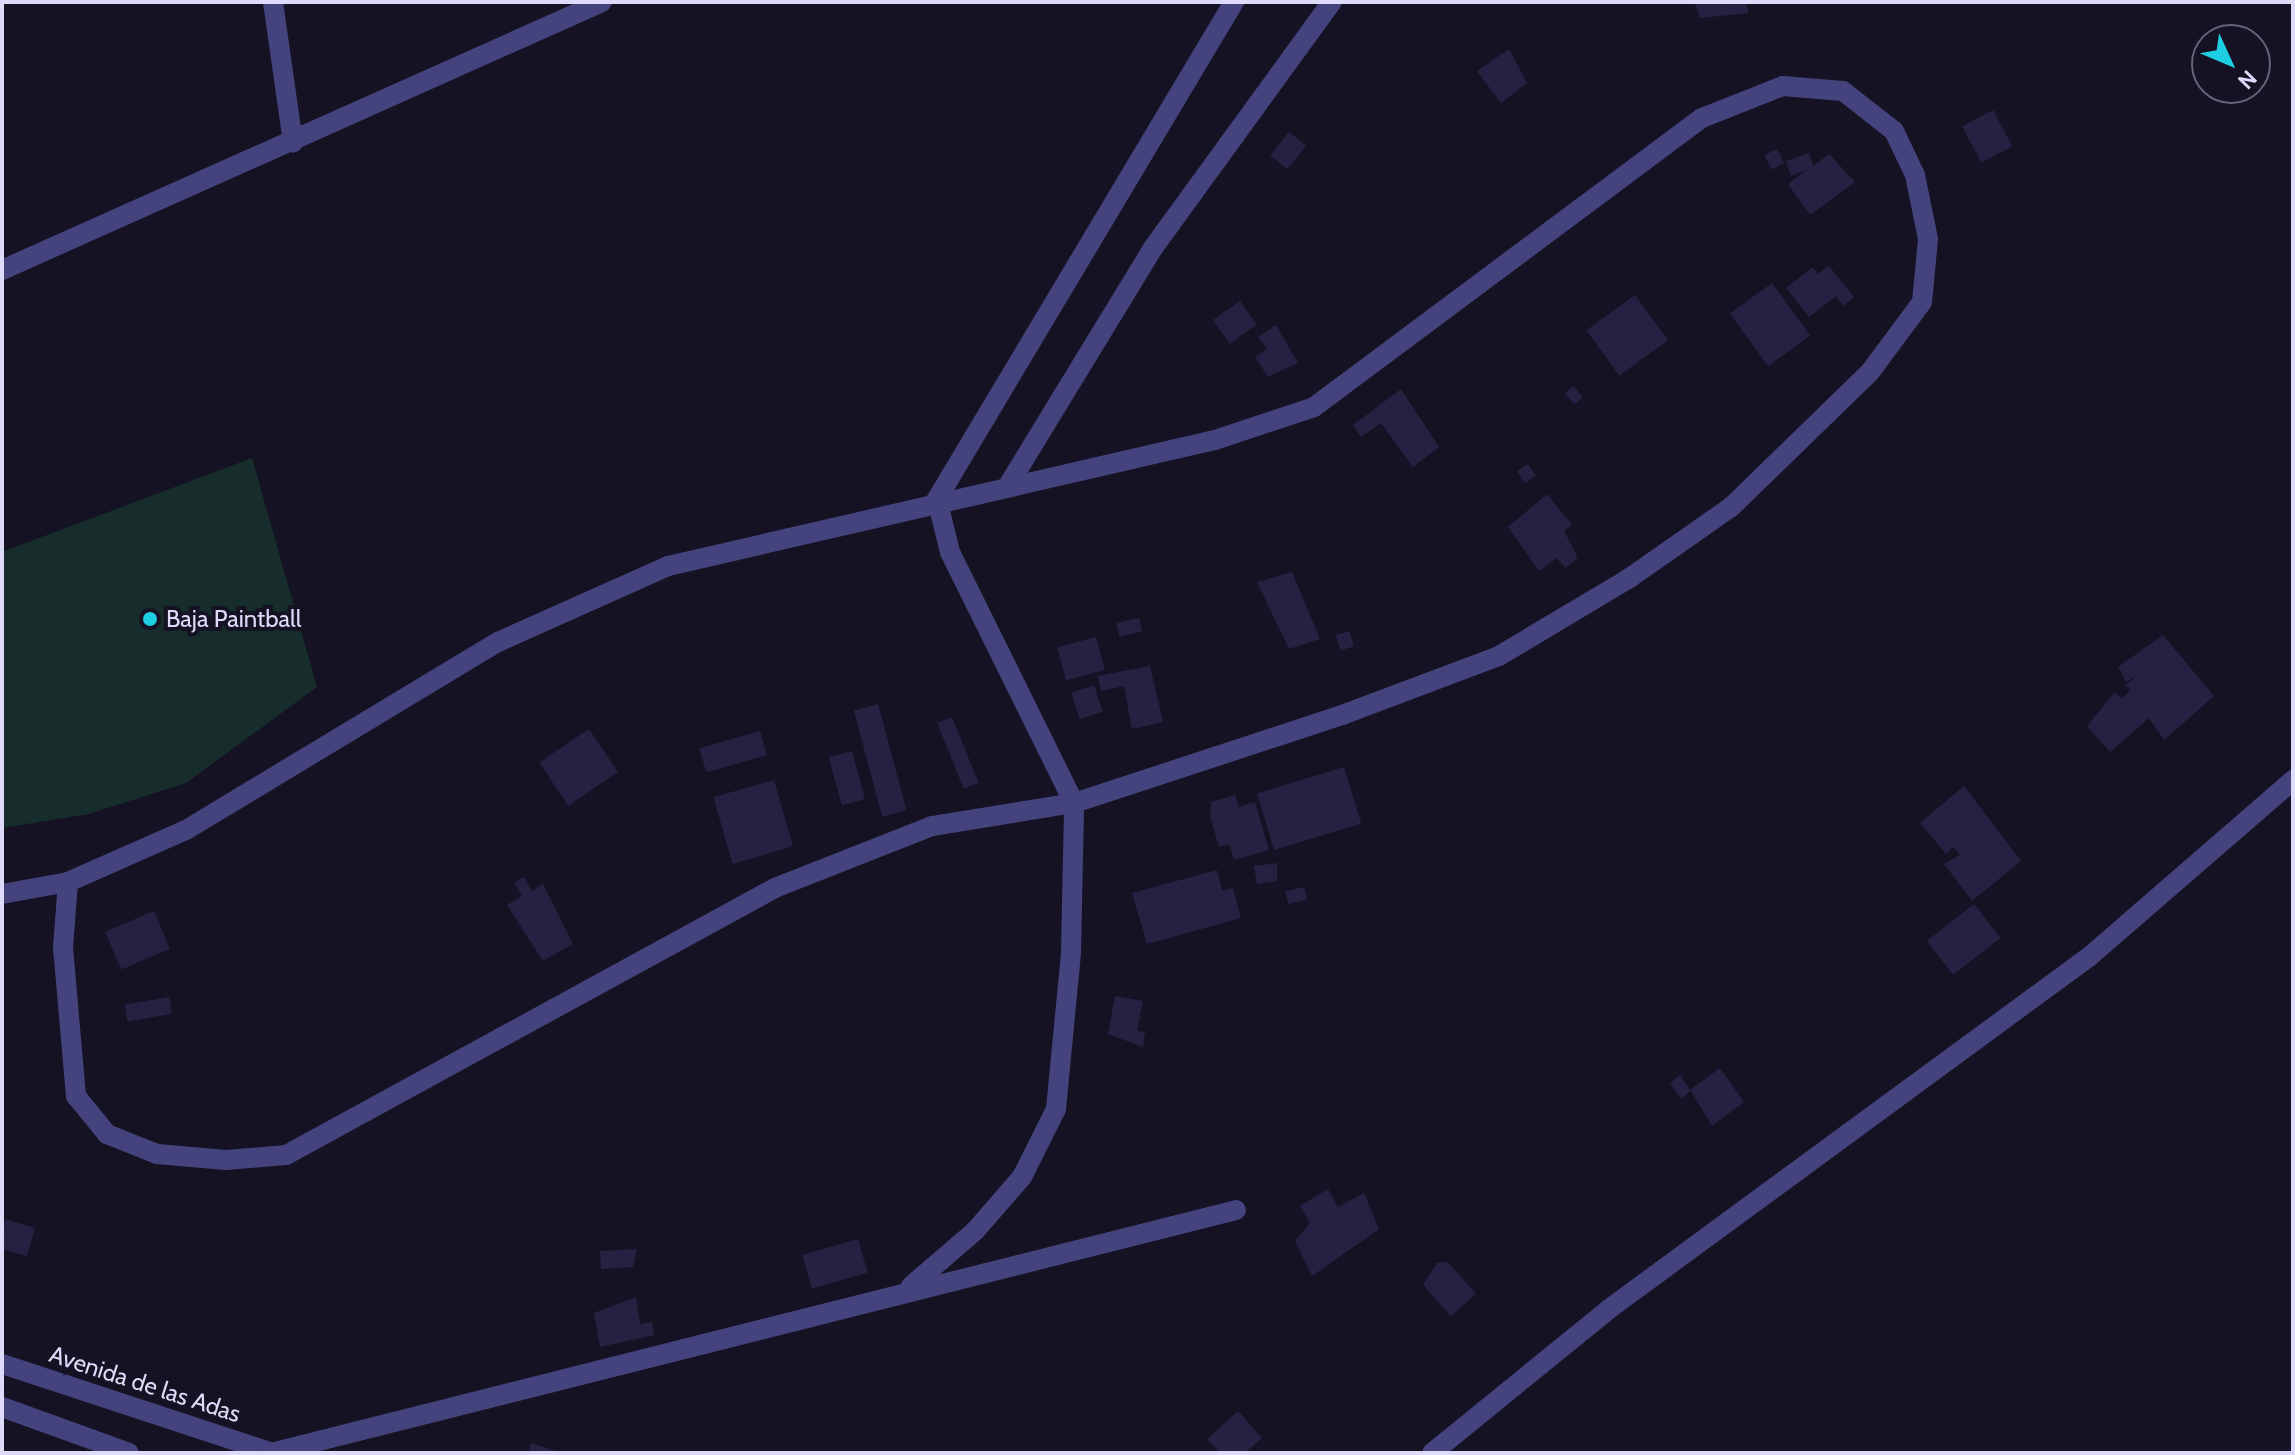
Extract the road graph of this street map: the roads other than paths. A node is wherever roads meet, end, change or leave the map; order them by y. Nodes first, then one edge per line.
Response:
1 (273, 2) edge
2 (602, 2) edge
3 (1234, 2) edge
4 (1332, 2) edge
5 (293, 143) junction
6 (3, 263) edge
7 (1009, 484) junction
8 (937, 499) junction
9 (2293, 780) edge
10 (1074, 803) junction
11 (68, 882) junction
12 (2, 894) edge
13 (1236, 1210) dead end
14 (911, 1286) junction
15 (2, 1364) edge
16 (2, 1407) edge
17 (129, 1453) edge
18 (272, 1453) edge
19 (1432, 1453) edge

1 - 5 street
2 - 5 street
3 - 8 street
4 - 7 street
5 - 6 street
7 - 8 street
7 - 10 street
8 - 10 street
8 - 11 street
9 - 19 street
10 - 11 street
10 - 14 street
11 - 12 street
13 - 14 street
14 - 18 street
15 - 18 street, Avenida de las Adas
16 - 17 street

